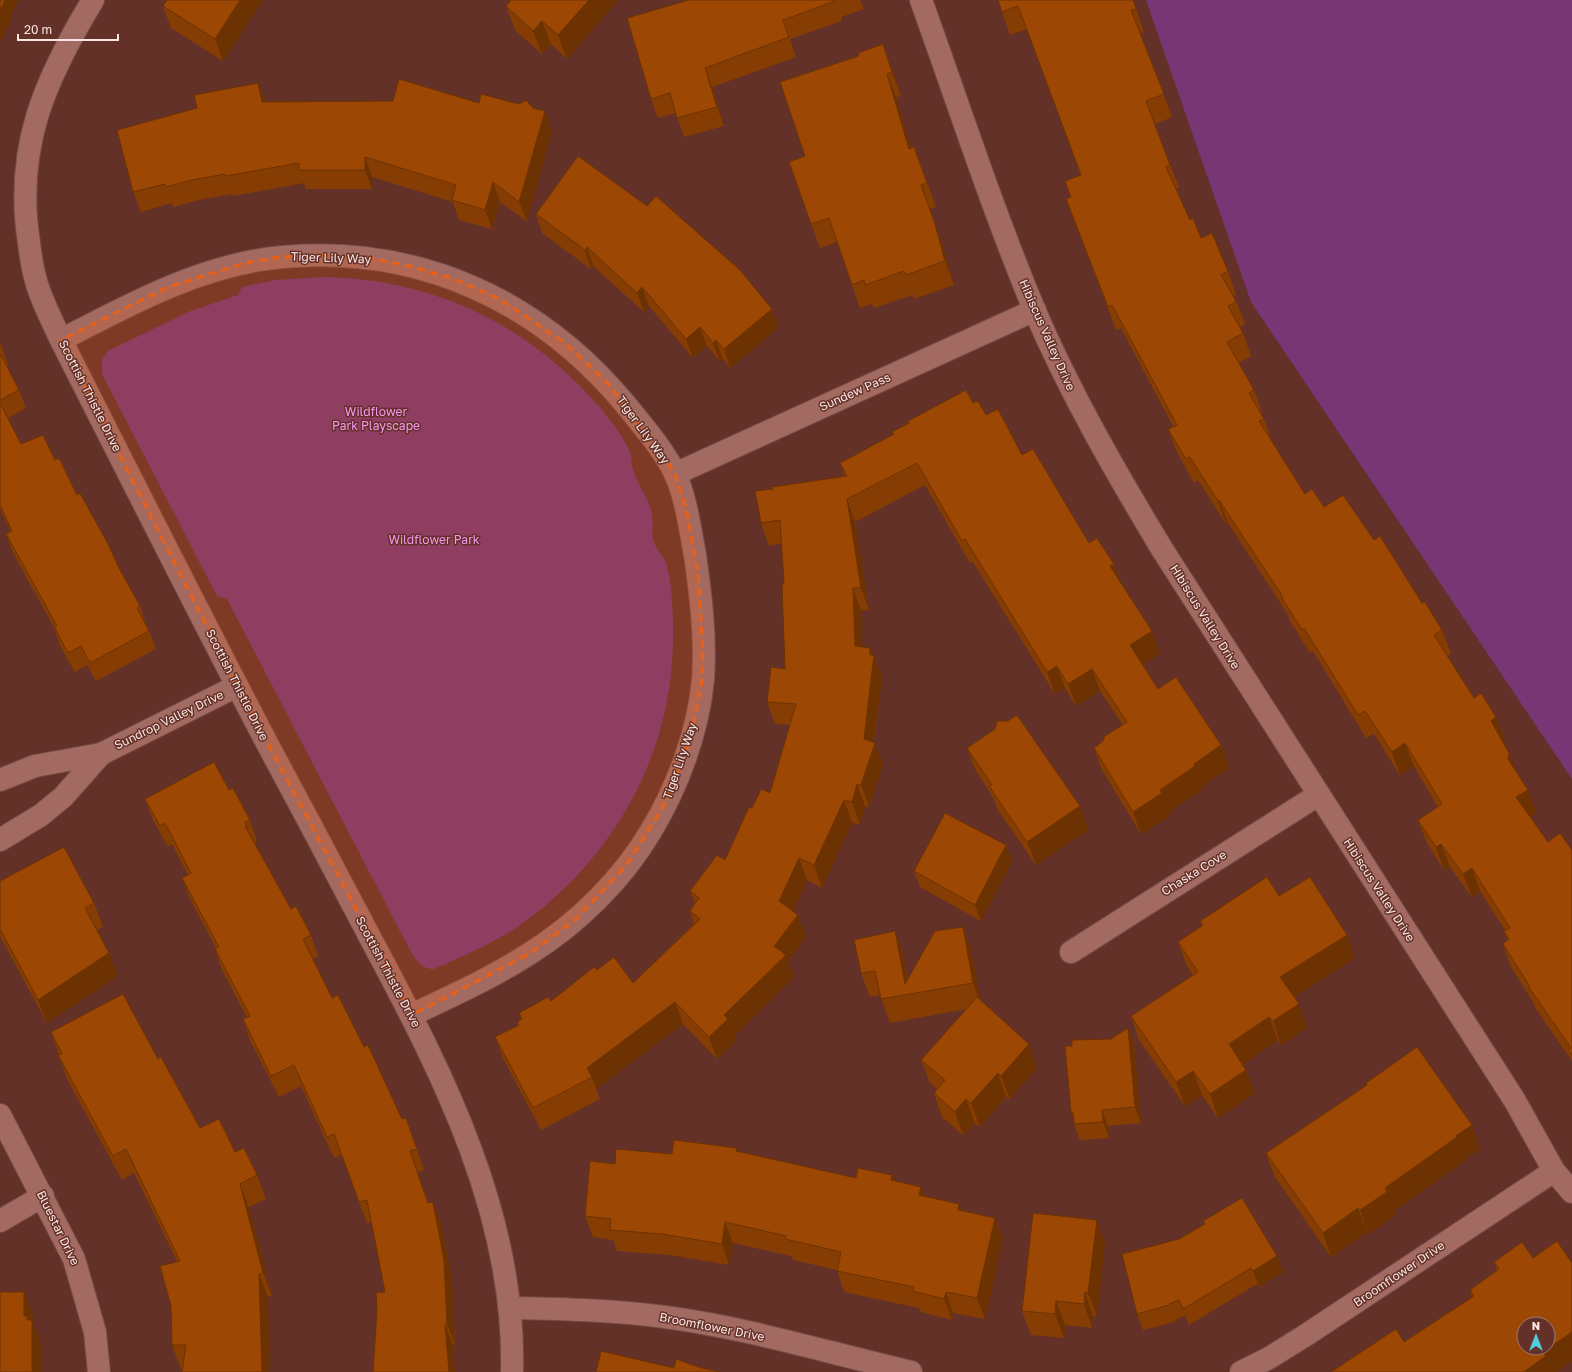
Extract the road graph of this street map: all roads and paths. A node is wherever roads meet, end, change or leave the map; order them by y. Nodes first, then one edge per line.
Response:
1 (93, 0) edge
2 (922, 0) edge
3 (1035, 310) junction
4 (61, 340) junction
5 (675, 474) junction
6 (237, 686) junction
7 (101, 754) junction
8 (0, 780) edge
9 (1318, 795) junction
10 (0, 840) edge
11 (1071, 952) dead end
12 (412, 1015) junction
13 (0, 1115) edge
14 (1554, 1171) junction
15 (1572, 1192) edge
16 (43, 1196) junction
17 (0, 1220) edge
18 (511, 1308) junction
19 (99, 1372) edge
20 (512, 1372) edge
21 (910, 1372) edge
22 (1241, 1372) edge

1 - 4 street, Scottish Thistle Drive
2 - 3 street, Hibiscus Valley Drive
3 - 5 street, Sundew Pass
3 - 9 street, Hibiscus Valley Drive
4 - 5 street, Tiger Lily Way
4 - 6 street, Scottish Thistle Drive
5 - 12 street, Tiger Lily Way
6 - 7 street, Sundrop Valley Drive
6 - 12 street, Scottish Thistle Drive
7 - 8 street, Sundrop Valley Drive
7 - 10 street, Sundrop Valley Drive
9 - 11 street, Chaska Cove
9 - 14 street, Hibiscus Valley Drive
12 - 18 street, Scottish Thistle Drive
13 - 16 street, Bluestar Drive
14 - 15 street, Hibiscus Valley Drive
14 - 22 street, Broomflower Drive
16 - 17 street
16 - 19 street, Bluestar Drive
18 - 20 street, Scottish Thistle Drive
18 - 21 street, Broomflower Drive

